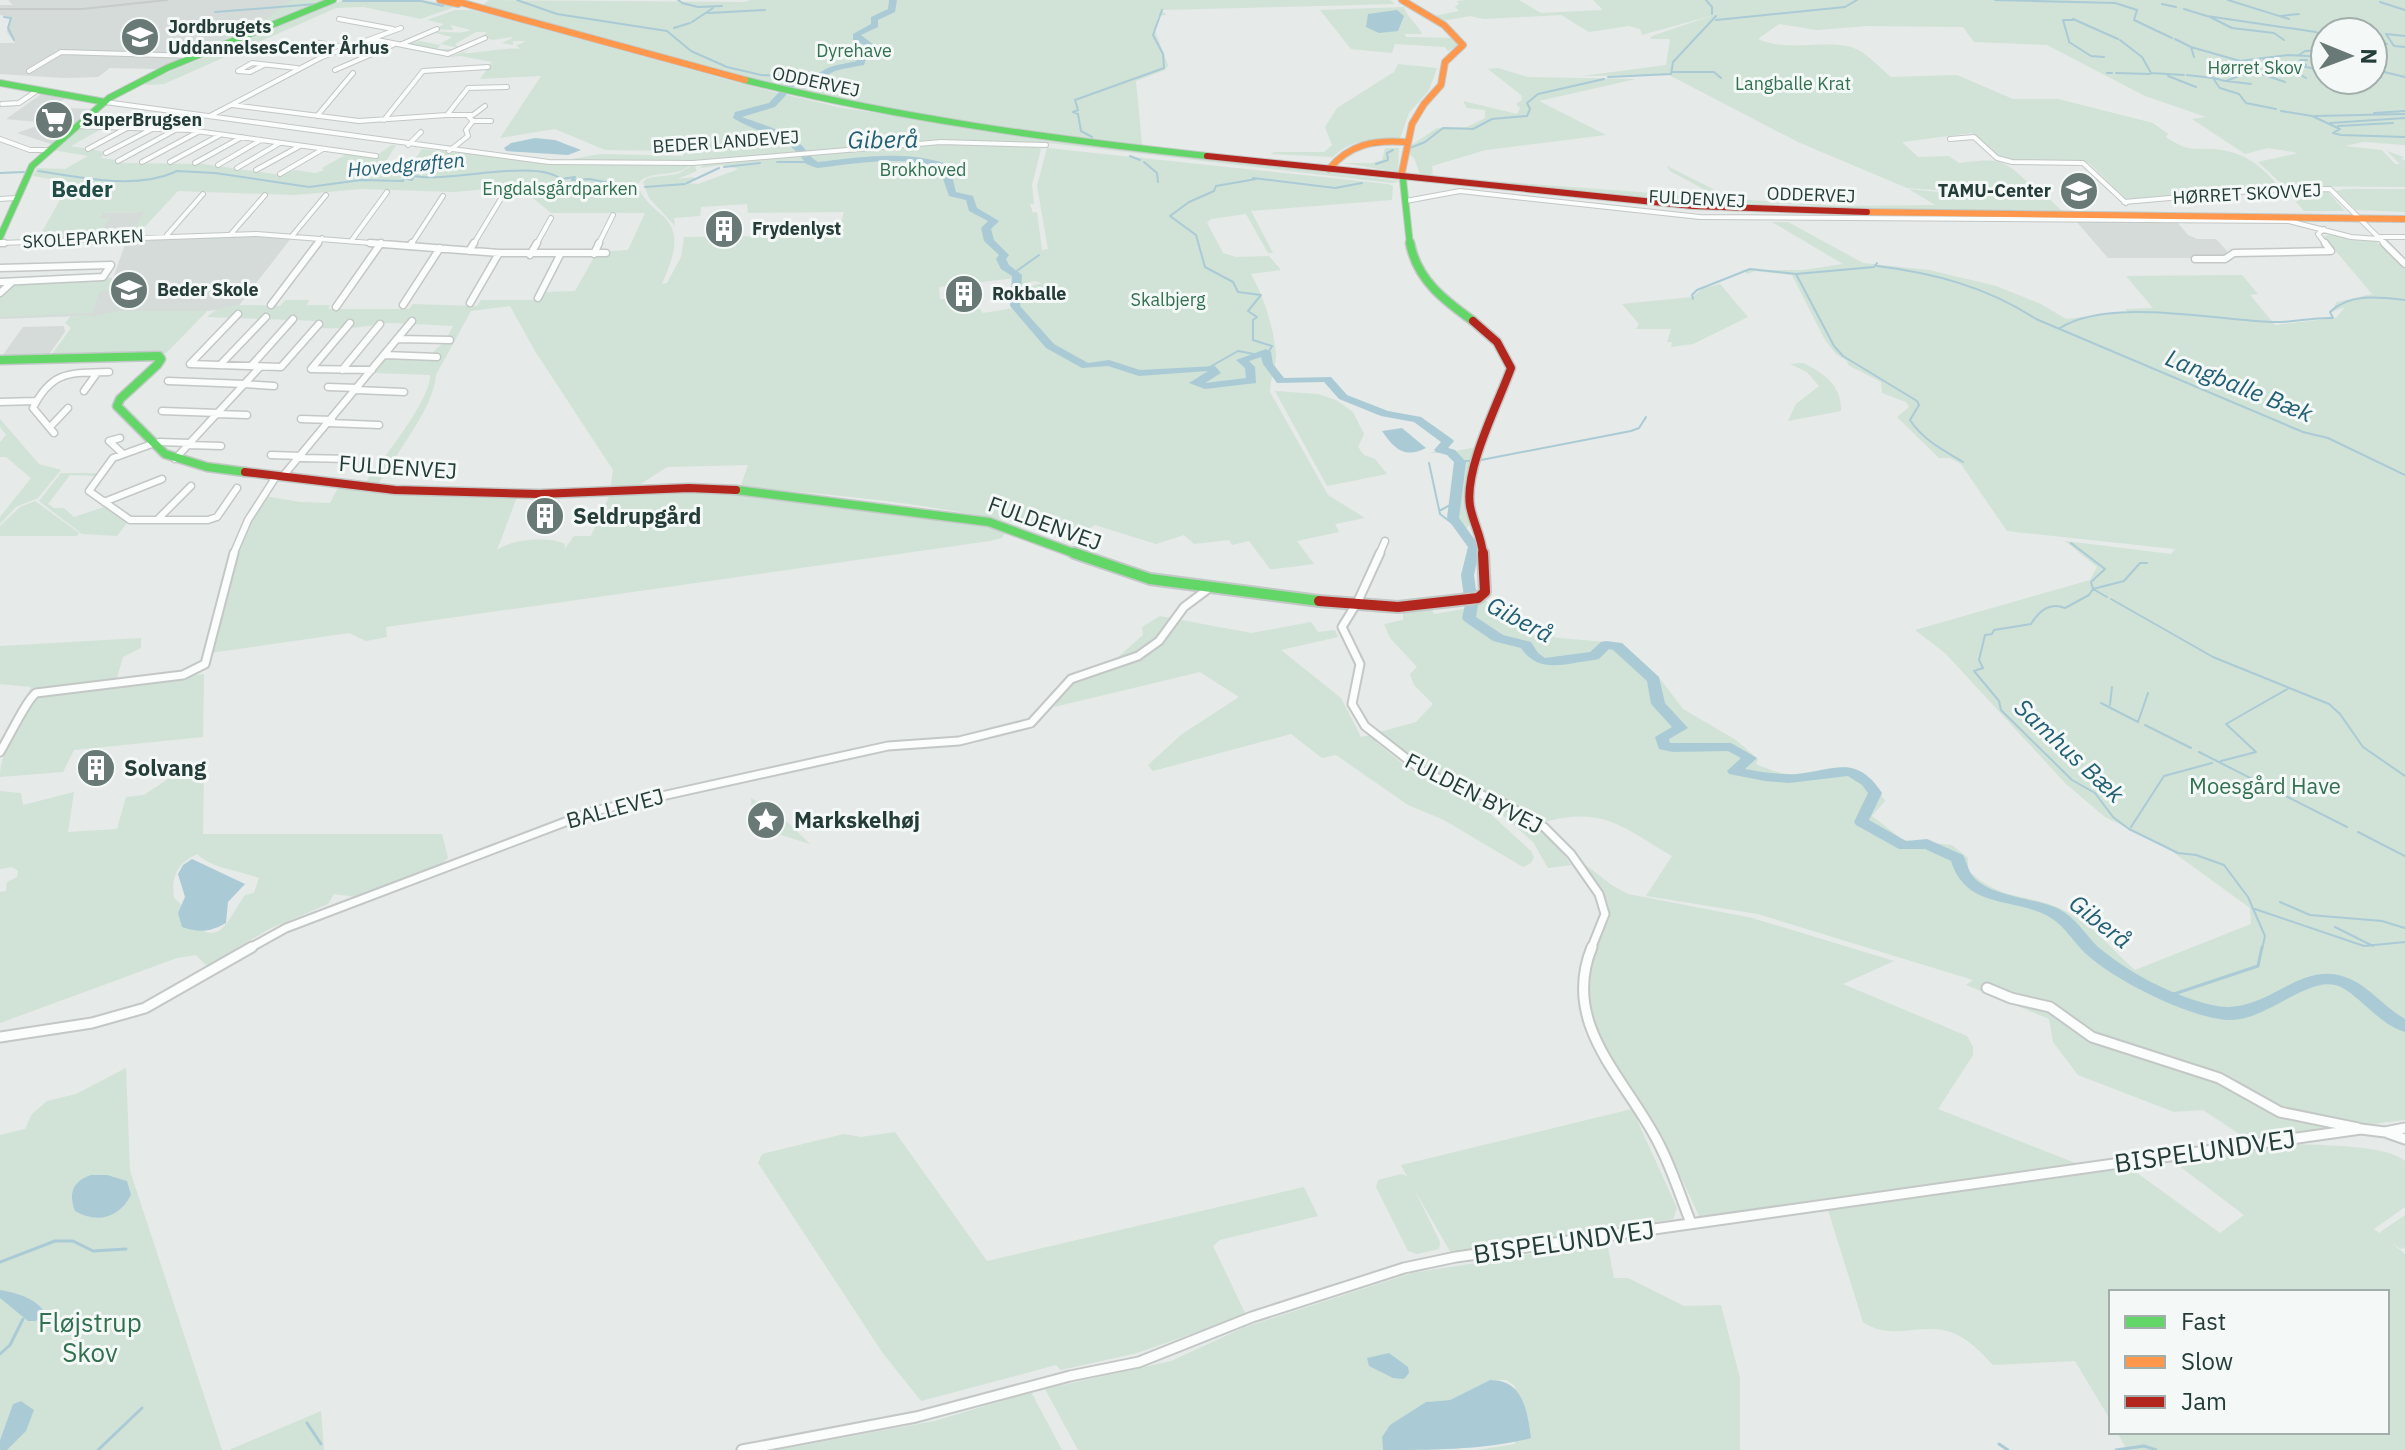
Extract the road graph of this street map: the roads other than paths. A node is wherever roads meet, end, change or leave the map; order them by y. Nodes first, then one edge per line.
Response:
1 (440, 0) edge
2 (452, 0) edge
3 (1402, 0) edge
4 (331, 1) edge
5 (470, 3) edge
6 (339, 19) dead end
7 (437, 29) dead end
8 (485, 38) dead end
9 (370, 39) junction
10 (313, 42) dead end
11 (397, 45) junction
12 (346, 48) junction
13 (196, 56) junction
14 (264, 65) junction
15 (488, 67) dead end
16 (300, 69) junction
17 (335, 70) dead end
18 (29, 71) dead end
19 (353, 73) dead end
20 (0, 83) edge
21 (507, 87) dead end
22 (38, 90) junction
23 (105, 102) junction
24 (2, 104) dead end
25 (232, 105) junction
26 (485, 106) dead end
27 (447, 115) junction
28 (317, 116) junction
29 (208, 117) junction
30 (471, 119) junction
31 (384, 120) junction
32 (491, 121) dead end
33 (76, 126) junction
34 (129, 127) junction
35 (154, 127) junction
36 (177, 129) junction
37 (200, 131) junction
38 (421, 132) dead end
39 (221, 134) junction
40 (243, 137) junction
41 (0, 139) edge
42 (1950, 139) dead end
43 (262, 140) junction
44 (281, 142) junction
45 (1405, 142) junction
46 (300, 145) junction
47 (408, 145) junction
48 (1046, 145) dead end
49 (323, 148) junction
50 (88, 149) dead end
51 (48, 150) junction
52 (449, 151) junction
53 (106, 153) dead end
54 (376, 156) dead end
55 (118, 161) dead end
56 (142, 162) dead end
57 (170, 162) dead end
58 (195, 163) dead end
59 (218, 165) dead end
60 (237, 168) dead end
61 (1330, 168) junction
62 (256, 170) dead end
63 (280, 174) dead end
64 (387, 192) dead end
65 (505, 192) dead end
66 (203, 194) dead end
67 (265, 195) dead end
68 (326, 195) dead end
69 (443, 196) dead end
70 (16, 198) junction
71 (0, 199) edge
72 (1406, 201) junction
73 (613, 215) dead end
74 (2356, 216) junction
75 (2405, 217) edge
76 (551, 218) dead end
77 (2324, 229) junction
78 (231, 234) junction
79 (167, 235) junction
80 (292, 236) junction
81 (2405, 237) edge
82 (322, 238) junction
83 (2377, 238) junction
84 (0, 240) edge
85 (352, 240) junction
86 (381, 243) junction
87 (410, 246) junction
88 (440, 248) junction
89 (469, 251) junction
90 (499, 253) junction
91 (606, 253) dead end
92 (594, 254) junction
93 (530, 255) junction
94 (560, 255) junction
95 (2195, 259) dead end
96 (2405, 264) edge
97 (0, 268) edge
98 (0, 282) edge
99 (12, 282) junction
100 (0, 293) edge
101 (538, 298) dead end
102 (470, 303) dead end
103 (271, 305) dead end
104 (403, 305) dead end
105 (336, 307) dead end
106 (238, 314) dead end
107 (266, 317) dead end
108 (293, 319) dead end
109 (412, 321) dead end
110 (350, 323) dead end
111 (319, 324) dead end
112 (380, 324) dead end
113 (398, 339) junction
114 (450, 340) dead end
115 (385, 355) junction
116 (437, 357) dead end
117 (0, 360) edge
118 (220, 365) junction
119 (251, 366) junction
120 (260, 366) junction
121 (342, 370) junction
122 (372, 370) junction
123 (109, 372) dead end
124 (97, 373) junction
125 (168, 381) dead end
126 (244, 384) junction
127 (274, 386) dead end
128 (328, 387) dead end
129 (357, 389) junction
130 (84, 391) dead end
131 (404, 392) dead end
132 (36, 401) junction
133 (0, 402) edge
134 (68, 408) dead end
135 (162, 411) dead end
136 (217, 414) junction
137 (247, 415) dead end
138 (301, 419) dead end
139 (331, 421) junction
140 (379, 425) dead end
141 (120, 438) dead end
142 (155, 443) junction
143 (189, 444) junction
144 (221, 446) dead end
145 (123, 454) junction
146 (271, 455) dead end
147 (301, 457) junction
148 (175, 459) junction
149 (353, 459) dead end
150 (280, 475) junction
151 (162, 479) dead end
152 (191, 486) dead end
153 (237, 488) dead end
154 (104, 502) junction
155 (157, 520) junction
156 (1385, 541) dead end
157 (1212, 586) junction
158 (1352, 608) junction
159 (0, 752) edge
160 (1987, 988) dead end
161 (0, 1037) edge
162 (2405, 1128) edge
163 (2361, 1129) junction
164 (2385, 1132) junction
165 (2405, 1139) edge
166 (1691, 1223) junction
167 (742, 1450) edge

1 - 5 street, ODDERVEJ
2 - 5 street, ODDERVEJ
3 - 45 street, FULDENVEJ
4 - 13 street
5 - 61 street, ODDERVEJ
6 - 9 street
7 - 11 street
8 - 11 street
9 - 11 street
9 - 12 street
10 - 12 street
11 - 17 street
12 - 16 street
13 - 18 street
13 - 23 street
14 - 14 street
14 - 16 street
15 - 31 street
16 - 25 street
19 - 28 street
20 - 22 street, BEDER LANDEVEJ
21 - 27 street
22 - 23 street, BEDER LANDEVEJ
22 - 24 street
23 - 29 street, BEDER LANDEVEJ
23 - 33 street
25 - 28 street
25 - 29 street
26 - 30 street
27 - 30 street
27 - 31 street
28 - 31 street
29 - 47 street, BEDER LANDEVEJ
30 - 32 street
30 - 52 street
33 - 34 street
33 - 51 street
34 - 35 street
34 - 50 street
35 - 36 street
35 - 53 street
36 - 37 street
36 - 55 street
37 - 39 street
37 - 56 street
38 - 47 street
39 - 40 street
39 - 57 street
40 - 43 street
40 - 58 street
41 - 51 street
42 - 74 street, HØRRET SKOVVEJ
43 - 44 street
43 - 59 street
44 - 46 street
44 - 60 street
45 - 61 street
45 - 72 street, FULDENVEJ
46 - 49 street
46 - 62 street
47 - 52 street, BEDER LANDEVEJ
48 - 52 street, BEDER LANDEVEJ
49 - 54 street
49 - 63 street
51 - 70 street
61 - 74 street, ODDERVEJ
64 - 85 street
65 - 89 street
66 - 79 street, SKOLEPARKEN
67 - 78 street
68 - 80 street
69 - 87 street
70 - 71 street
70 - 84 street
72 - 77 street, FULDENVEJ
72 - 158 street, FULDENVEJ
73 - 92 street
74 - 75 street, ODDERVEJ
74 - 83 street, HØRRET SKOVVEJ
76 - 93 street
77 - 83 street, FULDENVEJ
77 - 95 street
78 - 79 street, SKOLEPARKEN
78 - 80 street, SKOLEPARKEN
79 - 84 street, SKOLEPARKEN
80 - 82 street, SKOLEPARKEN
81 - 83 street, FULDENVEJ
82 - 85 street, SKOLEPARKEN
82 - 103 street
83 - 96 street, HØRRET SKOVVEJ
85 - 86 street, SKOLEPARKEN
86 - 87 street, SKOLEPARKEN
86 - 105 street
87 - 88 street, SKOLEPARKEN
88 - 89 street, SKOLEPARKEN
88 - 104 street
89 - 90 street, SKOLEPARKEN
90 - 93 street, SKOLEPARKEN
90 - 102 street
91 - 92 street, SKOLEPARKEN
92 - 94 street, SKOLEPARKEN
93 - 94 street, SKOLEPARKEN
94 - 101 street
97 - 99 street
98 - 99 street
99 - 100 street
106 - 118 street
107 - 118 street
108 - 119 street
109 - 113 street
110 - 121 street
111 - 120 street
112 - 121 street
113 - 114 street
113 - 115 street
115 - 116 street
115 - 122 street
117 - 142 street, FULDENVEJ
118 - 119 street
119 - 120 street
120 - 126 street
121 - 122 street
122 - 129 street
123 - 124 street
124 - 130 street
124 - 132 street
125 - 126 street
126 - 127 street
126 - 136 street
128 - 129 street
129 - 131 street
129 - 139 street
132 - 133 street
132 - 134 street
135 - 136 street
136 - 137 street
136 - 143 street
138 - 139 street
139 - 140 street
139 - 147 street
141 - 145 street
142 - 143 street
142 - 145 street
142 - 148 street, FULDENVEJ
143 - 144 street
143 - 148 street
145 - 154 street
146 - 147 street
147 - 149 street
147 - 150 street
148 - 150 street, FULDENVEJ
150 - 157 street, FULDENVEJ
150 - 159 street
151 - 154 street
152 - 155 street
153 - 155 street
154 - 155 street
156 - 158 street, FULDEN BYVEJ
157 - 158 street, FULDENVEJ
157 - 161 street, BALLEVEJ
158 - 166 street, FULDEN BYVEJ
160 - 163 street
162 - 164 street, BISPELUNDVEJ
163 - 164 street, BISPELUNDVEJ
163 - 166 street, BISPELUNDVEJ
164 - 165 street
166 - 167 street, BISPELUNDVEJ

